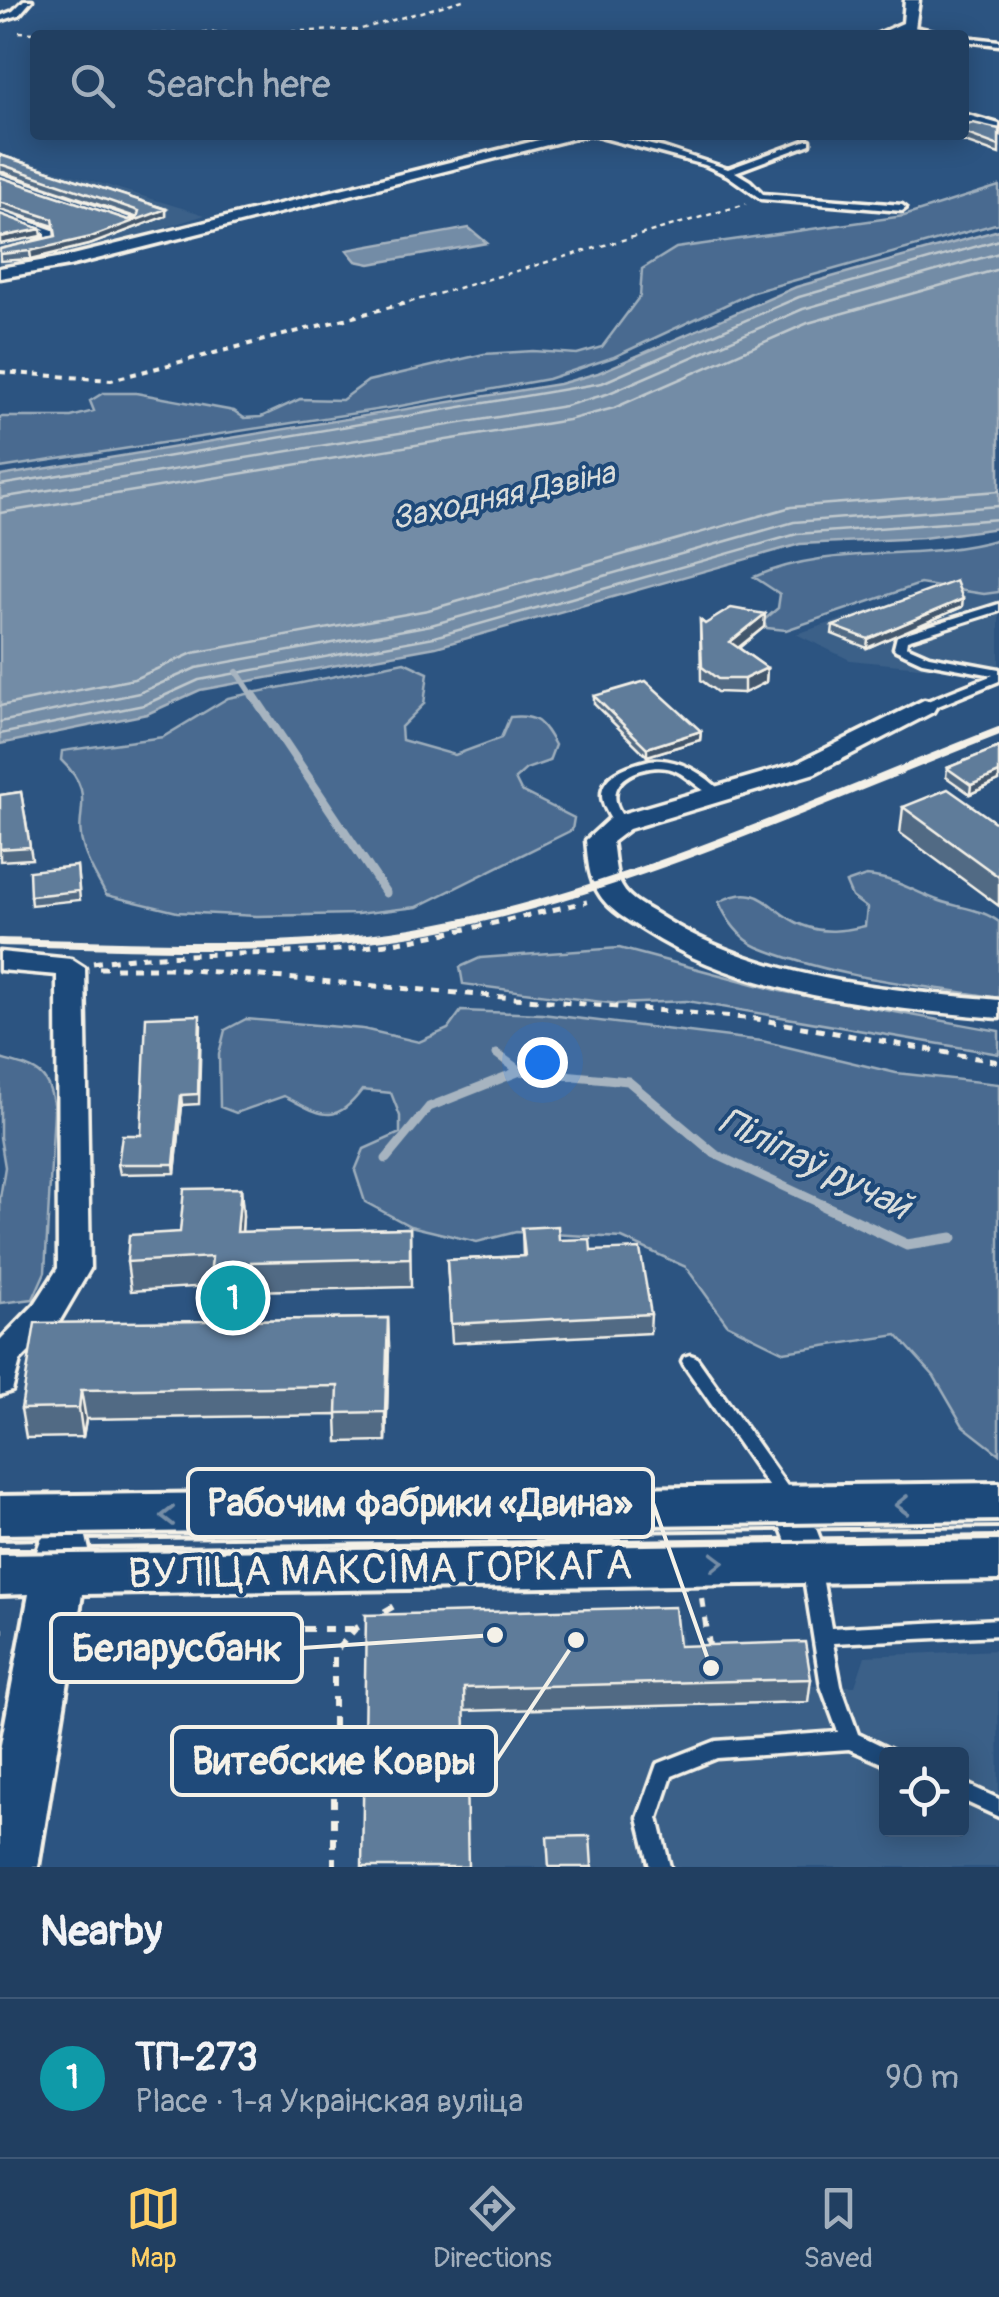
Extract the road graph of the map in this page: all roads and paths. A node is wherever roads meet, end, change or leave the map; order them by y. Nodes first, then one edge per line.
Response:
1 (28, 0) edge
2 (463, 0) edge
3 (912, 0) edge
4 (0, 19) edge
5 (358, 30) edge
6 (909, 30) edge
7 (10, 35) dead end
8 (30, 35) edge
9 (969, 40) edge
10 (999, 43) edge
11 (969, 120) edge
12 (999, 129) edge
13 (559, 140) edge
14 (614, 140) edge
15 (807, 142) dead end
16 (727, 172) junction
17 (0, 177) edge
18 (761, 196) junction
19 (902, 208) dead end
20 (0, 214) edge
21 (133, 222) edge
22 (33, 244) edge
23 (0, 273) edge
24 (0, 372) edge
25 (999, 607) edge
26 (999, 675) edge
27 (924, 708) joint
28 (717, 793) junction
29 (620, 823) junction
30 (614, 896) junction
31 (0, 961) edge
32 (72, 968) junction
33 (999, 1010) edge
34 (999, 1062) edge
35 (690, 1361) dead end
36 (1, 1363) edge
37 (999, 1504) edge
38 (791, 1507) junction
39 (0, 1517) edge
40 (68, 1517) junction
41 (999, 1559) edge
42 (810, 1560) junction
43 (60, 1572) junction
44 (0, 1573) edge
45 (702, 1594) dead end
46 (389, 1606) dead end
47 (999, 1627) edge
48 (356, 1629) junction
49 (123, 1630) dead end
50 (822, 1636) junction
51 (709, 1645) edge
52 (850, 1740) junction
53 (879, 1754) edge
54 (969, 1794) edge
55 (999, 1808) edge
56 (6, 1853) edge
57 (334, 1867) edge
58 (660, 1867) edge

1 - 4 lane
2 - 5 path
3 - 6 street
7 - 8 path
9 - 10 lane
11 - 12 street
13 - 23 street
14 - 16 lane
15 - 16 lane
16 - 18 lane
17 - 21 lane
18 - 19 lane
18 - 24 path
20 - 22 lane
25 - 26 lane
26 - 27 lane
27 - 28 street
28 - 29 street
28 - 29 lane
29 - 30 street
30 - 32 path
30 - 33 street
31 - 32 street
32 - 34 path
32 - 36 street
35 - 38 lane
37 -> 38 main road, ВУЛІЦА МАКСІМА ГОРКАГА
38 -> 40 main road, ВУЛІЦА МАКСІМА ГОРКАГА
38 - 42 street
39 - 40 main road, ВУЛІЦА МАКСІМА ГОРКАГА
40 - 43 main road
41 - 42 main road, ВУЛІЦА МАКСІМА ГОРКАГА
43 -> 42 main road, ВУЛІЦА МАКСІМА ГОРКАГА
42 - 50 lane
43 - 44 main road, ВУЛІЦА МАКСІМА ГОРКАГА
43 - 56 main road
45 - 51 path
46 - 48 path
47 - 50 lane
48 - 49 path
48 - 57 path
50 - 52 lane
52 - 53 lane
52 - 58 lane
54 - 55 lane

